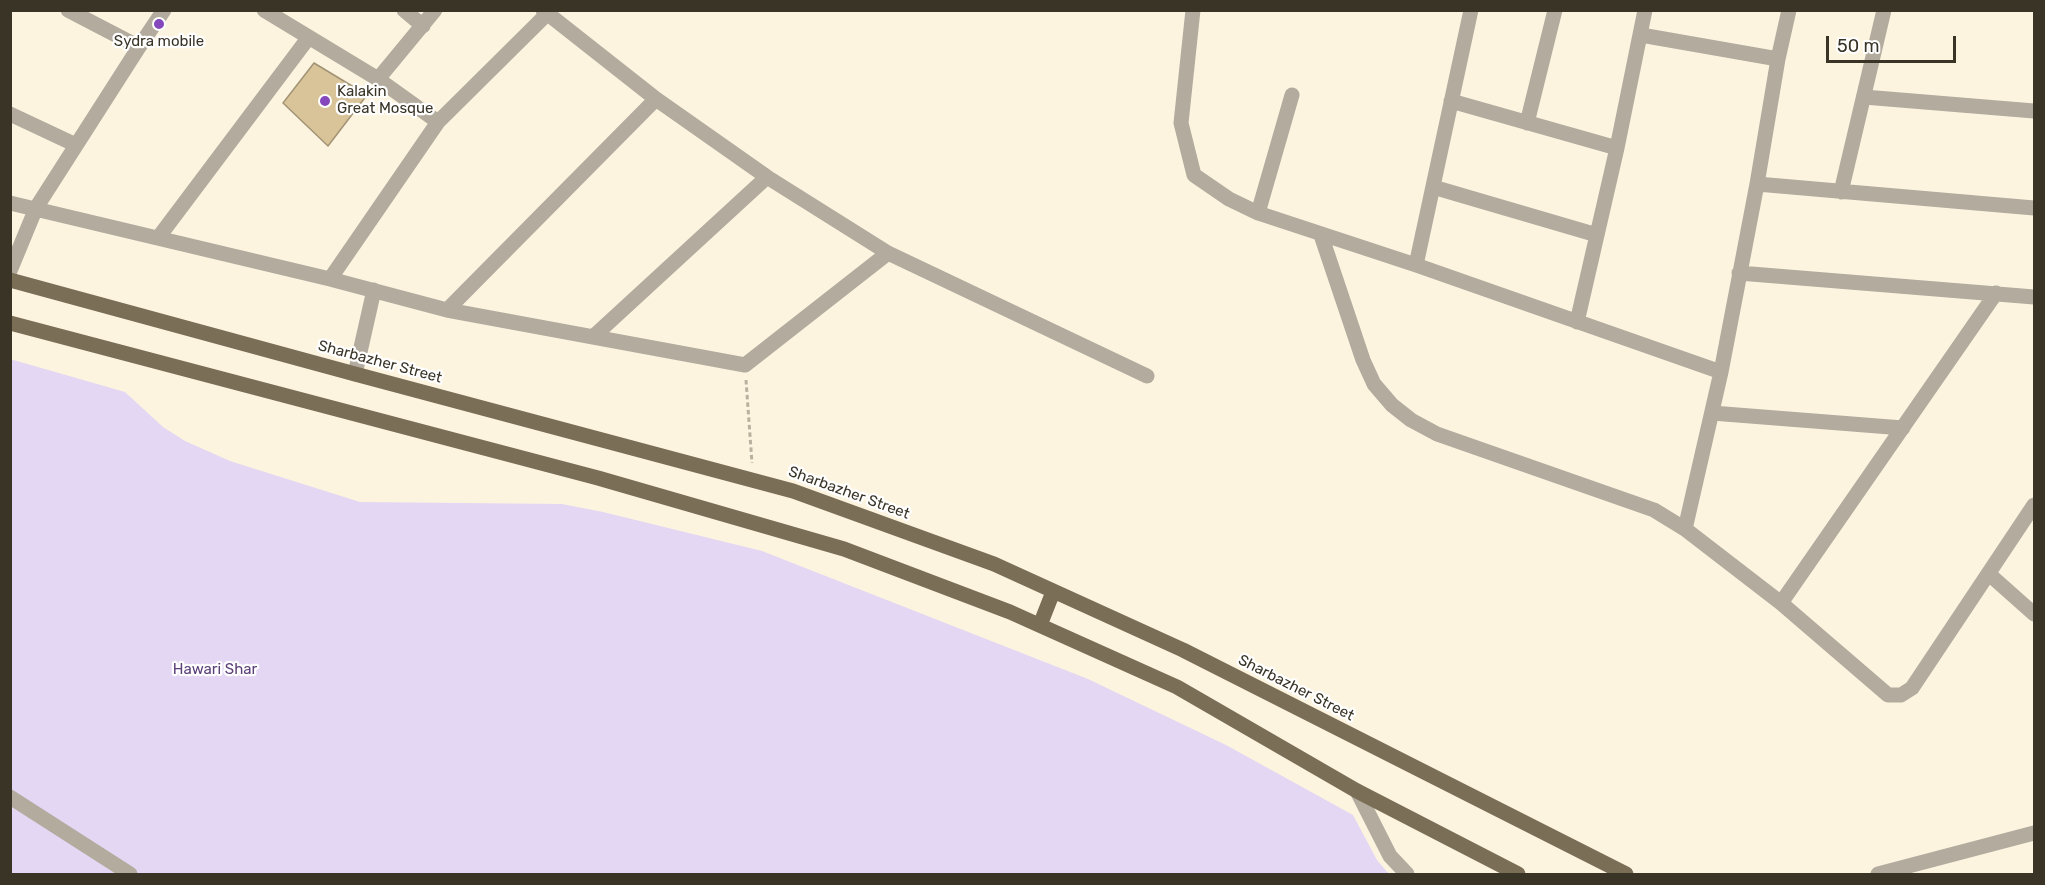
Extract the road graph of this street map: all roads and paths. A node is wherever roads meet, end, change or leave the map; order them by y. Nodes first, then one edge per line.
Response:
1 (68, 10) edge
2 (164, 10) edge
3 (264, 10) edge
4 (404, 10) edge
5 (435, 10) edge
6 (1193, 10) edge
7 (1471, 10) edge
8 (1555, 10) edge
9 (1645, 10) edge
10 (1790, 10) edge
11 (1884, 10) edge
12 (545, 12) edge
13 (423, 26) junction
14 (1641, 35) junction
15 (309, 37) junction
16 (139, 47) junction
17 (1778, 59) junction
18 (378, 79) junction
19 (1292, 95) dead end
20 (1864, 97) junction
21 (656, 99) junction
22 (1451, 101) junction
23 (2034, 111) edge
24 (10, 114) edge
25 (438, 122) junction
26 (1527, 123) junction
27 (76, 145) junction
28 (1617, 148) junction
29 (767, 177) junction
30 (1757, 184) junction
31 (1433, 187) junction
32 (1841, 192) junction
33 (10, 203) edge
34 (36, 208) junction
35 (2034, 208) edge
36 (1258, 213) junction
37 (1321, 235) junction
38 (1597, 235) junction
39 (158, 238) junction
40 (888, 253) junction
41 (1416, 265) junction
42 (10, 271) edge
43 (1738, 273) junction
44 (330, 279) junction
45 (10, 280) edge
46 (374, 290) junction
47 (1996, 293) junction
48 (2034, 297) edge
49 (447, 310) junction
50 (1577, 322) junction
51 (10, 323) edge
52 (594, 336) junction
53 (745, 365) junction
54 (1720, 372) junction
55 (355, 374) junction
56 (1147, 376) dead end
57 (1712, 413) junction
58 (1903, 428) junction
59 (753, 480) junction
60 (2034, 505) edge
61 (1685, 530) junction
62 (1989, 574) junction
63 (1053, 592) junction
64 (1781, 603) junction
65 (2034, 614) edge
66 (1040, 625) junction
67 (1357, 791) junction
68 (10, 797) edge
69 (2034, 833) edge
70 (130, 874) edge
71 (1407, 874) edge
72 (1518, 874) edge
73 (1626, 874) edge
74 (1878, 874) edge

1 - 16 street
2 - 16 street
3 - 15 street
4 - 13 street
5 - 13 street
6 - 36 street
7 - 22 street
8 - 26 street
9 - 14 street
10 - 17 street
11 - 20 street
12 - 21 street
12 - 25 street
13 - 18 street
14 - 17 street
14 - 28 street
15 - 18 street
15 - 39 street
16 - 27 street
17 - 30 street
18 - 25 street
19 - 36 street
20 - 23 street
20 - 32 street
21 - 29 street
21 - 49 street
22 - 26 street
22 - 31 street
24 - 27 street
25 - 44 street
26 - 28 street
27 - 34 street
28 - 38 street
29 - 40 street
29 - 52 street
30 - 32 street
30 - 43 street
31 - 38 street
31 - 41 street
32 - 35 street
33 - 34 street
34 - 39 street
34 - 42 street
36 - 37 street
37 - 41 street
37 - 61 street
38 - 50 street
39 - 44 street
40 - 53 street
40 - 56 street
41 - 50 street
43 - 47 street
43 - 54 street
44 - 46 street
45 - 55 main road, Sharbazher Street
46 - 49 street
46 - 55 street
47 - 48 street
47 - 58 street
49 - 52 street
50 - 54 street
51 - 66 main road
52 - 53 street
53 - 59 path
54 - 57 street
55 - 59 main road, Sharbazher Street
57 - 58 street
57 - 61 street
58 - 64 street
59 - 63 main road, Sharbazher Street
60 - 62 street
61 - 64 street
62 - 64 street
62 - 65 street
63 - 66 main road
63 - 73 main road, Sharbazher Street
66 - 67 main road
67 - 71 street
67 - 72 main road
68 - 70 street
69 - 74 street

